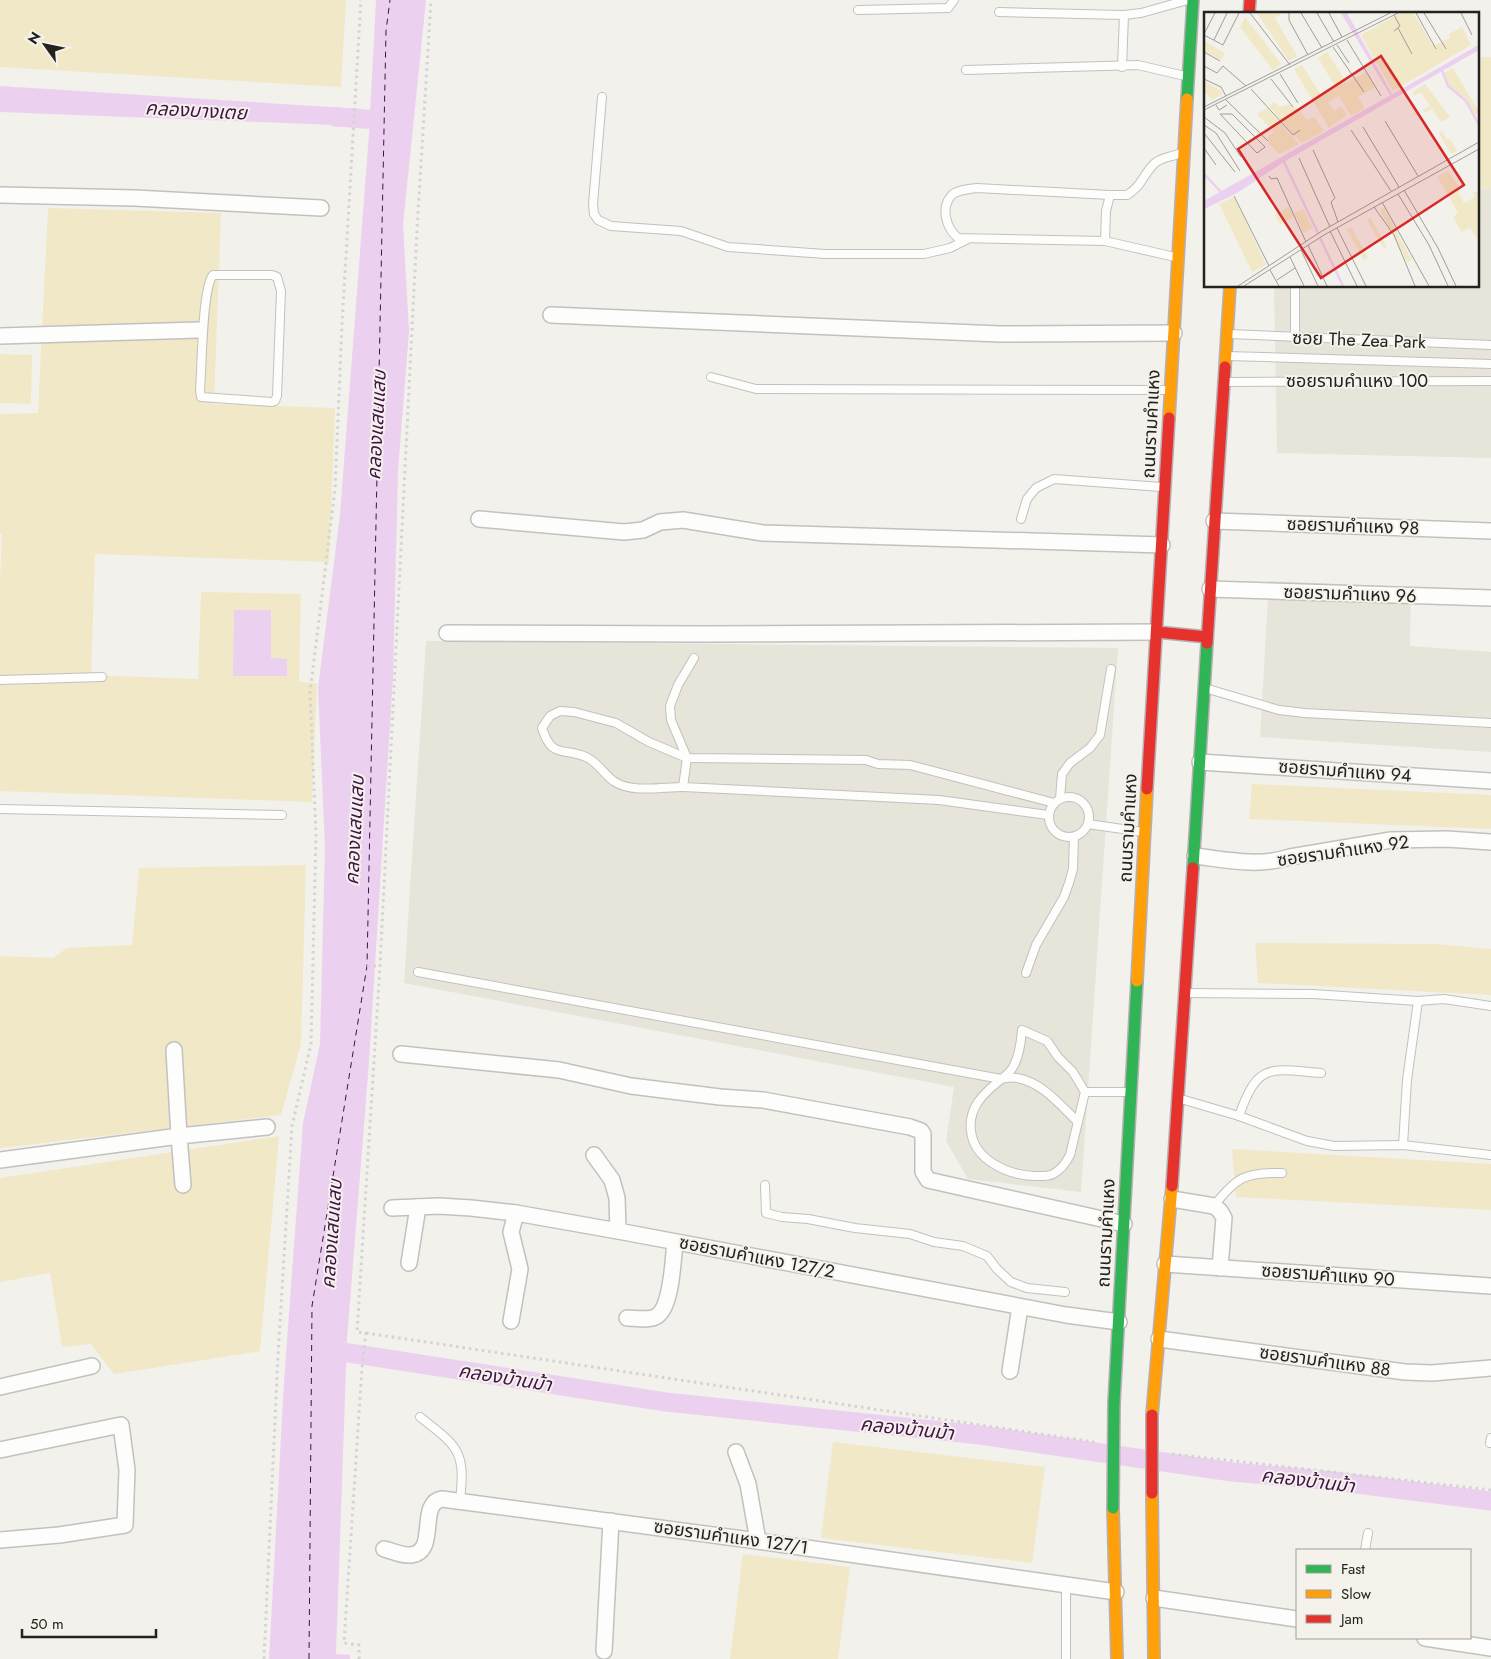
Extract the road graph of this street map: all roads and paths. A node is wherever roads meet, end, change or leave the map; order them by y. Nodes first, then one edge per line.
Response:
1 (361, 0) edge
2 (431, 0) edge
3 (954, 0) edge
4 (1188, 0) edge
5 (1193, 0) edge
6 (858, 10) dead end
7 (999, 12) dead end
8 (1124, 15) junction
9 (1122, 67) junction
10 (966, 70) dead end
11 (1189, 76) junction
12 (602, 97) dead end
13 (1185, 151) junction
14 (1110, 194) junction
15 (0, 195) edge
16 (321, 208) dead end
17 (968, 239) junction
18 (1105, 241) junction
19 (1179, 258) junction
20 (1230, 288) edge
21 (1295, 288) edge
22 (551, 315) dead end
23 (200, 330) junction
24 (1174, 333) junction
25 (1227, 334) junction
26 (0, 336) edge
27 (1295, 337) junction
28 (1491, 345) edge
29 (1225, 356) junction
30 (1491, 364) edge
31 (711, 378) dead end
32 (1491, 381) edge
33 (1224, 382) junction
34 (1171, 390) junction
35 (1165, 488) junction
36 (479, 519) dead end
37 (1021, 519) dead end
38 (1214, 521) junction
39 (1491, 531) edge
40 (1162, 545) junction
41 (1210, 589) junction
42 (1491, 598) edge
43 (1157, 632) junction
44 (447, 633) dead end
45 (1207, 637) junction
46 (694, 658) dead end
47 (1111, 669) dead end
48 (102, 677) dead end
49 (0, 680) edge
50 (1204, 688) junction
51 (1491, 723) edge
52 (687, 758) junction
53 (1200, 762) junction
54 (1491, 781) edge
55 (683, 787) junction
56 (1057, 801) junction
57 (0, 809) edge
58 (282, 815) dead end
59 (1048, 815) junction
60 (1088, 824) junction
61 (1145, 832) junction
62 (1074, 837) junction
63 (1491, 842) edge
64 (1195, 856) junction
65 (367, 966) dead end
66 (380, 966) junction
67 (418, 972) dead end
68 (1026, 973) dead end
69 (1185, 993) junction
70 (1418, 1001) junction
71 (1491, 1006) edge
72 (174, 1050) dead end
73 (401, 1054) dead end
74 (1321, 1073) dead end
75 (1001, 1079) junction
76 (1085, 1092) junction
77 (1132, 1092) junction
78 (1178, 1098) junction
79 (1239, 1116) junction
80 (1078, 1122) junction
81 (267, 1127) dead end
82 (179, 1136) junction
83 (1403, 1145) junction
84 (594, 1155) dead end
85 (1491, 1155) edge
86 (0, 1160) edge
87 (1282, 1173) dead end
88 (183, 1185) dead end
89 (765, 1185) dead end
90 (1172, 1199) junction
91 (1214, 1206) junction
92 (418, 1207) junction
93 (392, 1208) dead end
94 (516, 1213) junction
95 (1124, 1224) junction
96 (618, 1231) junction
97 (675, 1242) junction
98 (409, 1263) dead end
99 (1165, 1264) junction
100 (1220, 1268) junction
101 (1491, 1286) edge
102 (1065, 1292) dead end
103 (1020, 1306) junction
104 (627, 1318) dead end
105 (511, 1320) dead end
106 (1119, 1322) junction
107 (366, 1333) junction
108 (1159, 1339) junction
109 (92, 1366) dead end
110 (1491, 1368) edge
111 (1010, 1371) dead end
112 (0, 1387) edge
113 (420, 1417) dead end
114 (1491, 1438) edge
115 (1100, 1443) dead end
116 (1490, 1443) edge
117 (0, 1450) edge
118 (736, 1452) dead end
119 (1168, 1454) dead end
120 (1491, 1490) edge
121 (460, 1500) junction
122 (611, 1521) junction
123 (1368, 1533) dead end
124 (0, 1540) edge
125 (758, 1541) junction
126 (384, 1549) dead end
127 (1365, 1549) edge
128 (1066, 1584) junction
129 (1116, 1592) junction
130 (1154, 1598) junction
131 (1296, 1619) edge
132 (1432, 1639) edge
133 (1491, 1648) edge
134 (604, 1651) dead end
135 (264, 1659) edge
136 (359, 1659) edge
137 (1066, 1659) edge
138 (1117, 1659) edge
139 (1154, 1659) edge

1 - 135 path
2 - 66 path
3 - 6 lane
4 - 8 lane
5 - 11 main road, ถนนรามคำแหง
7 - 8 lane
8 - 9 lane
9 - 10 lane
9 - 11 lane
11 - 13 main road, ถนนรามคำแหง
12 - 17 lane
13 - 14 lane
13 - 19 main road, ถนนรามคำแหง
14 - 17 lane
14 - 18 lane
15 - 16 street
17 - 18 lane
18 - 19 lane
19 - 24 main road, ถนนรามคำแหง
20 - 25 main road
21 - 27 lane
22 - 24 street
23 - 23 lane
23 - 26 street
24 - 34 main road, ถนนรามคำแหง
25 - 27 lane, ซอย The Zea Park
25 - 29 main road
27 - 28 lane, ซอย The Zea Park
29 - 30 lane, ซอยรามคำแหง 100
29 - 33 main road
31 - 34 lane
32 - 33 lane, ซอยรามคำแหง 100
33 - 38 main road
34 - 35 main road, ถนนรามคำแหง
35 - 37 lane
35 - 40 main road, ถนนรามคำแหง
36 - 40 street
38 - 39 street, ซอยรามคําแหง 98
38 - 41 main road
40 - 43 main road, ถนนรามคำแหง
41 - 42 street, ซอยรามคําแหง 96
41 - 45 main road
43 - 44 street
43 - 45 main road
43 - 61 main road, ถนนรามคำแหง
45 - 50 main road
46 - 52 lane
47 - 56 lane
48 - 49 lane
50 - 51 lane
50 - 53 main road
52 - 55 lane
52 - 55 lane
52 - 56 lane
53 - 54 street, ซอยรามคําแหง 94
53 - 64 main road
55 - 59 lane
56 - 59 lane
56 - 60 lane
57 - 58 lane
59 - 62 lane
60 - 61 lane
60 - 62 lane
61 - 77 main road, ถนนรามคำแหง
62 - 68 lane
63 - 64 street, ซอยรามคําแหง 92
64 - 69 main road
65 - 66 path
66 - 107 path
67 - 75 lane
69 - 70 lane
69 - 78 main road
70 - 71 lane
70 - 83 lane
72 - 82 street
73 - 95 street
74 - 79 lane
75 - 76 lane
75 - 80 lane
75 - 80 lane
76 - 77 lane
76 - 80 lane
77 - 95 main road, ถนนรามคำแหง
78 - 79 lane
78 - 90 main road
79 - 83 lane
81 - 82 street
82 - 86 street
82 - 88 street
83 - 85 lane
84 - 96 street
87 - 91 lane
89 - 102 lane
90 - 91 street
90 - 99 main road
91 - 100 street
92 - 93 street, ซอยรามคำแหง 127/2
92 - 94 street, ซอยรามคำแหง 127/2
92 - 98 street
94 - 96 street, ซอยรามคำแหง 127/2
94 - 105 street
95 - 106 main road, ถนนรามคำแหง
96 - 97 street, ซอยรามคำแหง 127/2
97 - 103 street, ซอยรามคำแหง 127/2
97 - 104 street
99 - 100 street, ซอยรามคำแหง 90
99 - 108 main road
100 - 101 street, ซอยรามคำแหง 90
103 - 106 street, ซอยรามคำแหง 127/2
103 - 111 street
106 - 129 main road, ถนนรามคำแหง, bridge
107 - 115 path
107 - 136 path
108 - 110 street, ซอยรามคำแหง 88
108 - 130 main road, bridge
109 - 112 street
113 - 121 lane
114 - 116 lane
117 - 124 street
118 - 125 street
119 - 120 path
121 - 122 street, ซอยรามคำแหง 127/1
121 - 126 street, ซอยรามคำแหง 127/1
122 - 125 street, ซอยรามคำแหง 127/1
122 - 134 street
123 - 127 lane
125 - 128 street, ซอยรามคำแหง 127/1
128 - 129 street, ซอยรามคำแหง 127/1
128 - 137 lane
129 - 138 main road, ถนนรามคำแหง
130 - 131 street
130 - 139 main road
132 - 133 street

